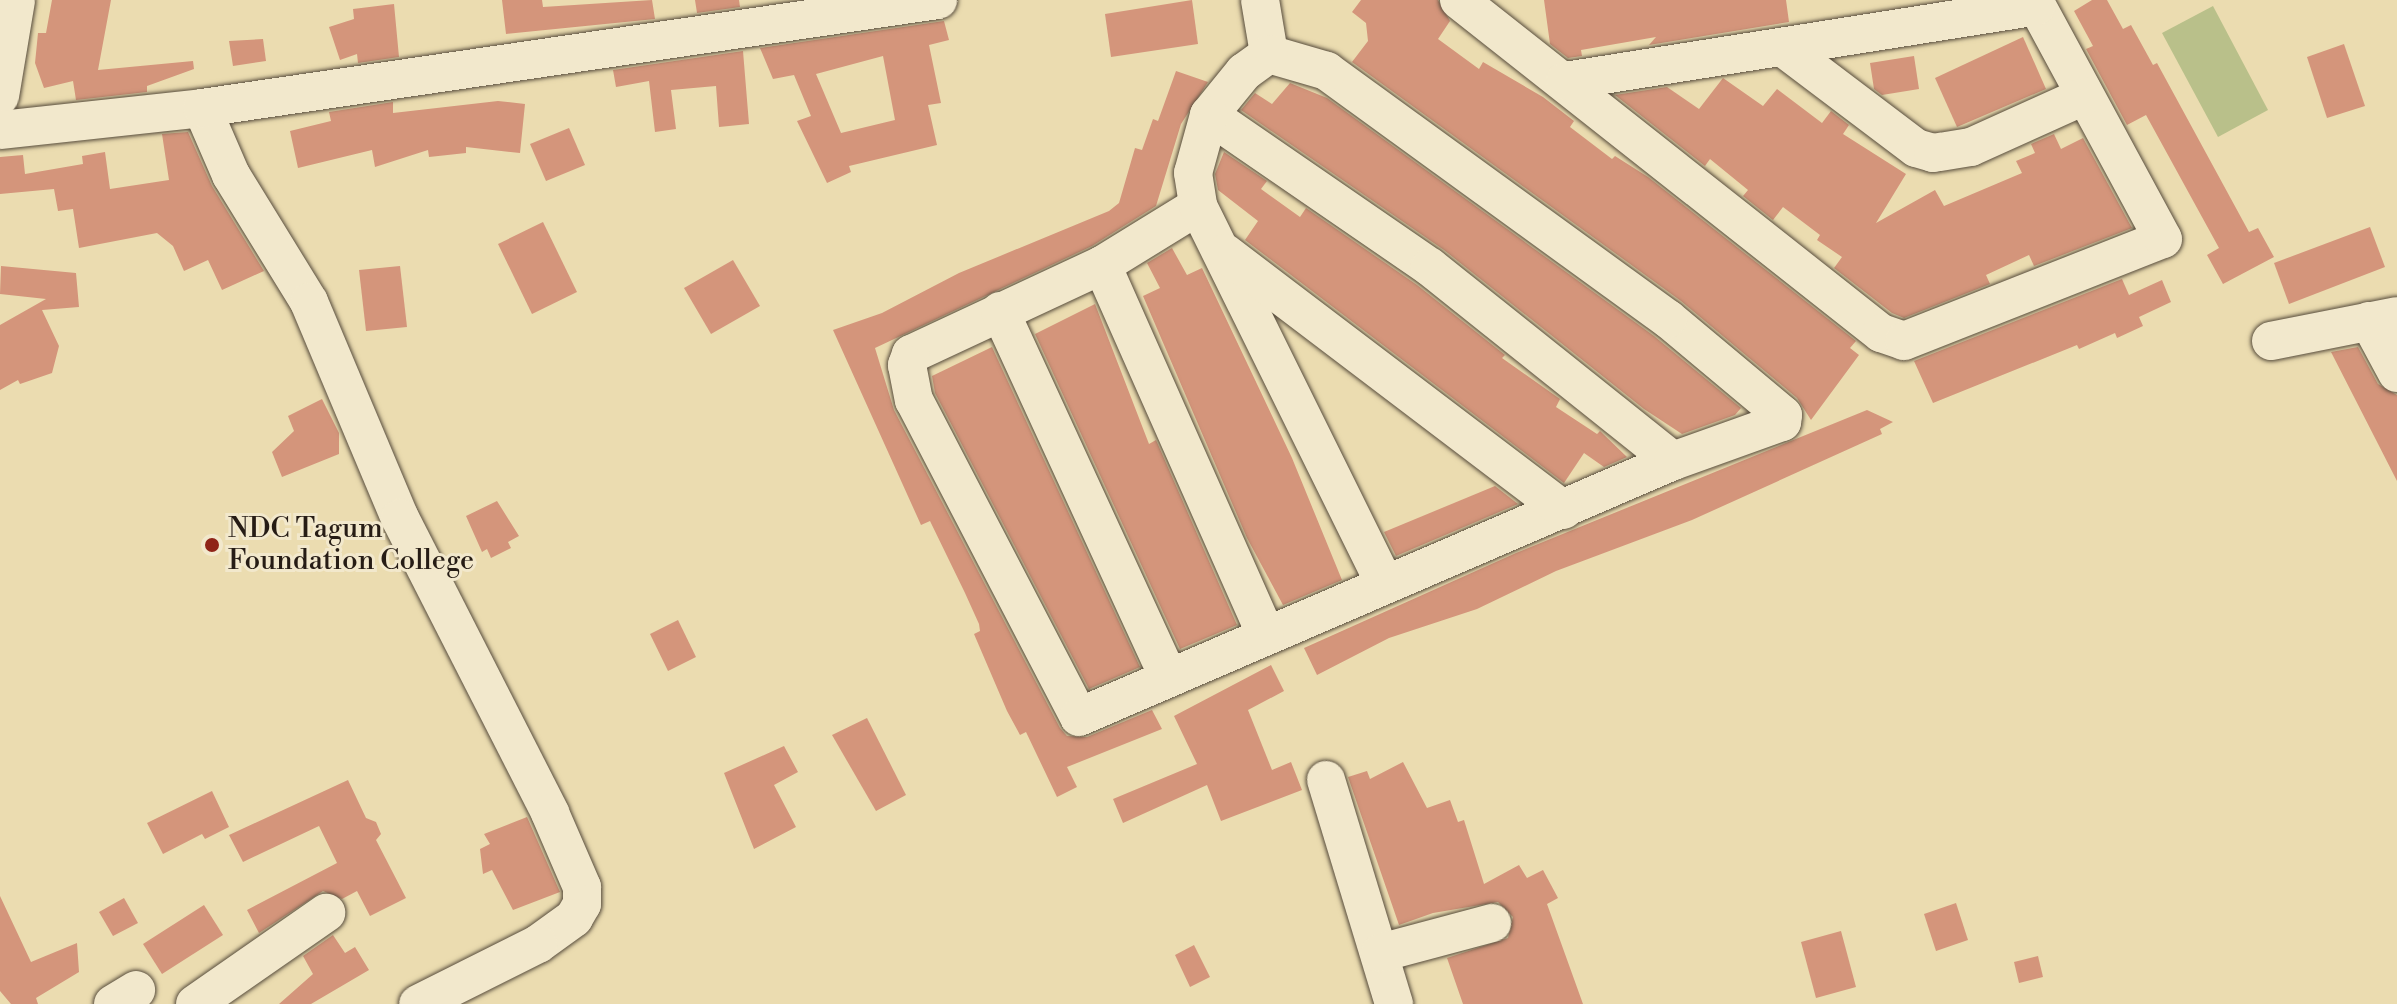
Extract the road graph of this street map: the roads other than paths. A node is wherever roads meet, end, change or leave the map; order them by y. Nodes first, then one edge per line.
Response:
1 (16, 0) edge
2 (938, 0) edge
3 (1260, 0) edge
4 (1459, 0) edge
5 (2035, 3) edge
6 (1785, 49) junction
7 (1269, 54) junction
8 (1565, 81) junction
9 (0, 96) edge
10 (2084, 96) junction
11 (202, 108) junction
12 (1209, 115) junction
13 (0, 130) edge
14 (1198, 206) junction
15 (1216, 246) junction
16 (1102, 265) junction
17 (1000, 311) junction
18 (2383, 319) edge
19 (2271, 341) dead end
20 (2397, 373) edge
21 (1673, 461) junction
22 (1563, 510) junction
23 (1385, 584) junction
24 (1265, 633) junction
25 (1169, 678) junction
26 (1326, 780) dead end
27 (326, 913) dead end
28 (1492, 923) dead end
29 (1380, 953) junction
30 (195, 1004) edge
31 (418, 1004) edge
32 (1394, 1004) edge

1 - 9 street
2 - 11 street
3 - 7 street
4 - 8 street
5 - 6 street
5 - 10 street
6 - 8 street
6 - 10 street
7 - 12 street
7 - 21 street
8 - 10 street
11 - 13 street
11 - 31 street
12 - 14 street
12 - 21 street
14 - 15 street
14 - 16 street
15 - 22 street
15 - 23 street
16 - 17 street
16 - 24 street
17 - 25 street
17 - 25 street
18 - 19 street
18 - 20 street
21 - 22 street
22 - 23 street
23 - 24 street
24 - 25 street
26 - 29 street
27 - 30 street
28 - 29 street
29 - 32 street

